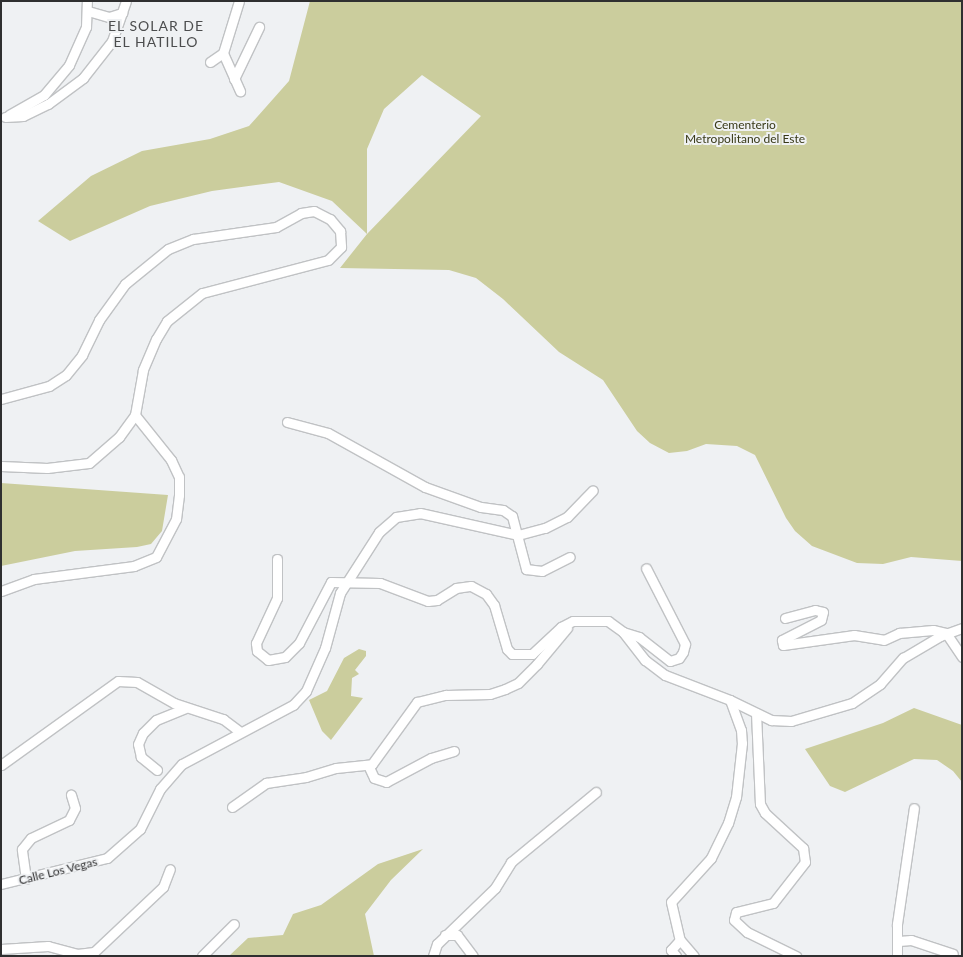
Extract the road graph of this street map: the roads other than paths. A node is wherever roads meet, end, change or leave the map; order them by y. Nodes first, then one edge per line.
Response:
1 (126, 1) edge
2 (240, 1) edge
3 (88, 6) edge
4 (122, 13) junction
5 (258, 26) dead end
6 (223, 53) junction
7 (210, 62) dead end
8 (234, 79) junction
9 (240, 90) dead end
10 (3, 118) edge
11 (1, 400) edge
12 (135, 416) junction
13 (287, 422) dead end
14 (1, 466) edge
15 (593, 490) dead end
16 (518, 535) junction
17 (570, 557) dead end
18 (277, 559) dead end
19 (646, 568) dead end
20 (350, 580) junction
21 (1, 591) edge
22 (785, 618) dead end
23 (573, 621) junction
24 (962, 628) edge
25 (623, 632) junction
26 (946, 633) junction
27 (962, 657) edge
28 (730, 700) junction
29 (185, 708) junction
30 (756, 713) junction
31 (240, 732) junction
32 (454, 751) dead end
33 (1, 765) edge
34 (368, 765) junction
35 (157, 770) dead end
36 (596, 792) dead end
37 (71, 795) dead end
38 (232, 807) dead end
39 (914, 808) dead end
40 (170, 869) dead end
41 (26, 878) junction
42 (1, 884) edge
43 (234, 924) dead end
44 (445, 935) junction
45 (680, 940) junction
46 (899, 941) junction
47 (1, 949) edge
48 (953, 954) dead end
49 (202, 956) edge
50 (432, 956) edge
51 (473, 956) edge
52 (676, 956) edge
53 (694, 956) edge
54 (796, 956) edge
55 (897, 956) edge

1 - 4 street
2 - 6 street
3 - 4 street
3 - 10 street
4 - 10 street
5 - 8 street
6 - 7 street
6 - 8 street
8 - 9 street
11 - 12 street
12 - 14 street
12 - 21 street
13 - 16 street
15 - 16 street
16 - 17 street
16 - 20 street, Calle Los Vegas
18 - 20 street
19 - 25 street
20 - 23 street
20 - 31 street, Calle Los Vegas
22 - 26 street
23 - 25 street
23 - 34 street
24 - 26 street
25 - 28 street
26 - 27 street
26 - 30 street
28 - 30 street
28 - 45 street
29 - 31 street
29 - 33 street
29 - 35 street
30 - 54 street
31 - 41 street, Calle Los Vegas
32 - 34 street
34 - 38 street
36 - 44 street
37 - 41 street
39 - 46 street
40 - 47 street
41 - 42 street, Calle Los Vegas
43 - 49 street
44 - 50 street
44 - 51 street
45 - 52 street
45 - 53 street
46 - 48 street
46 - 55 street

